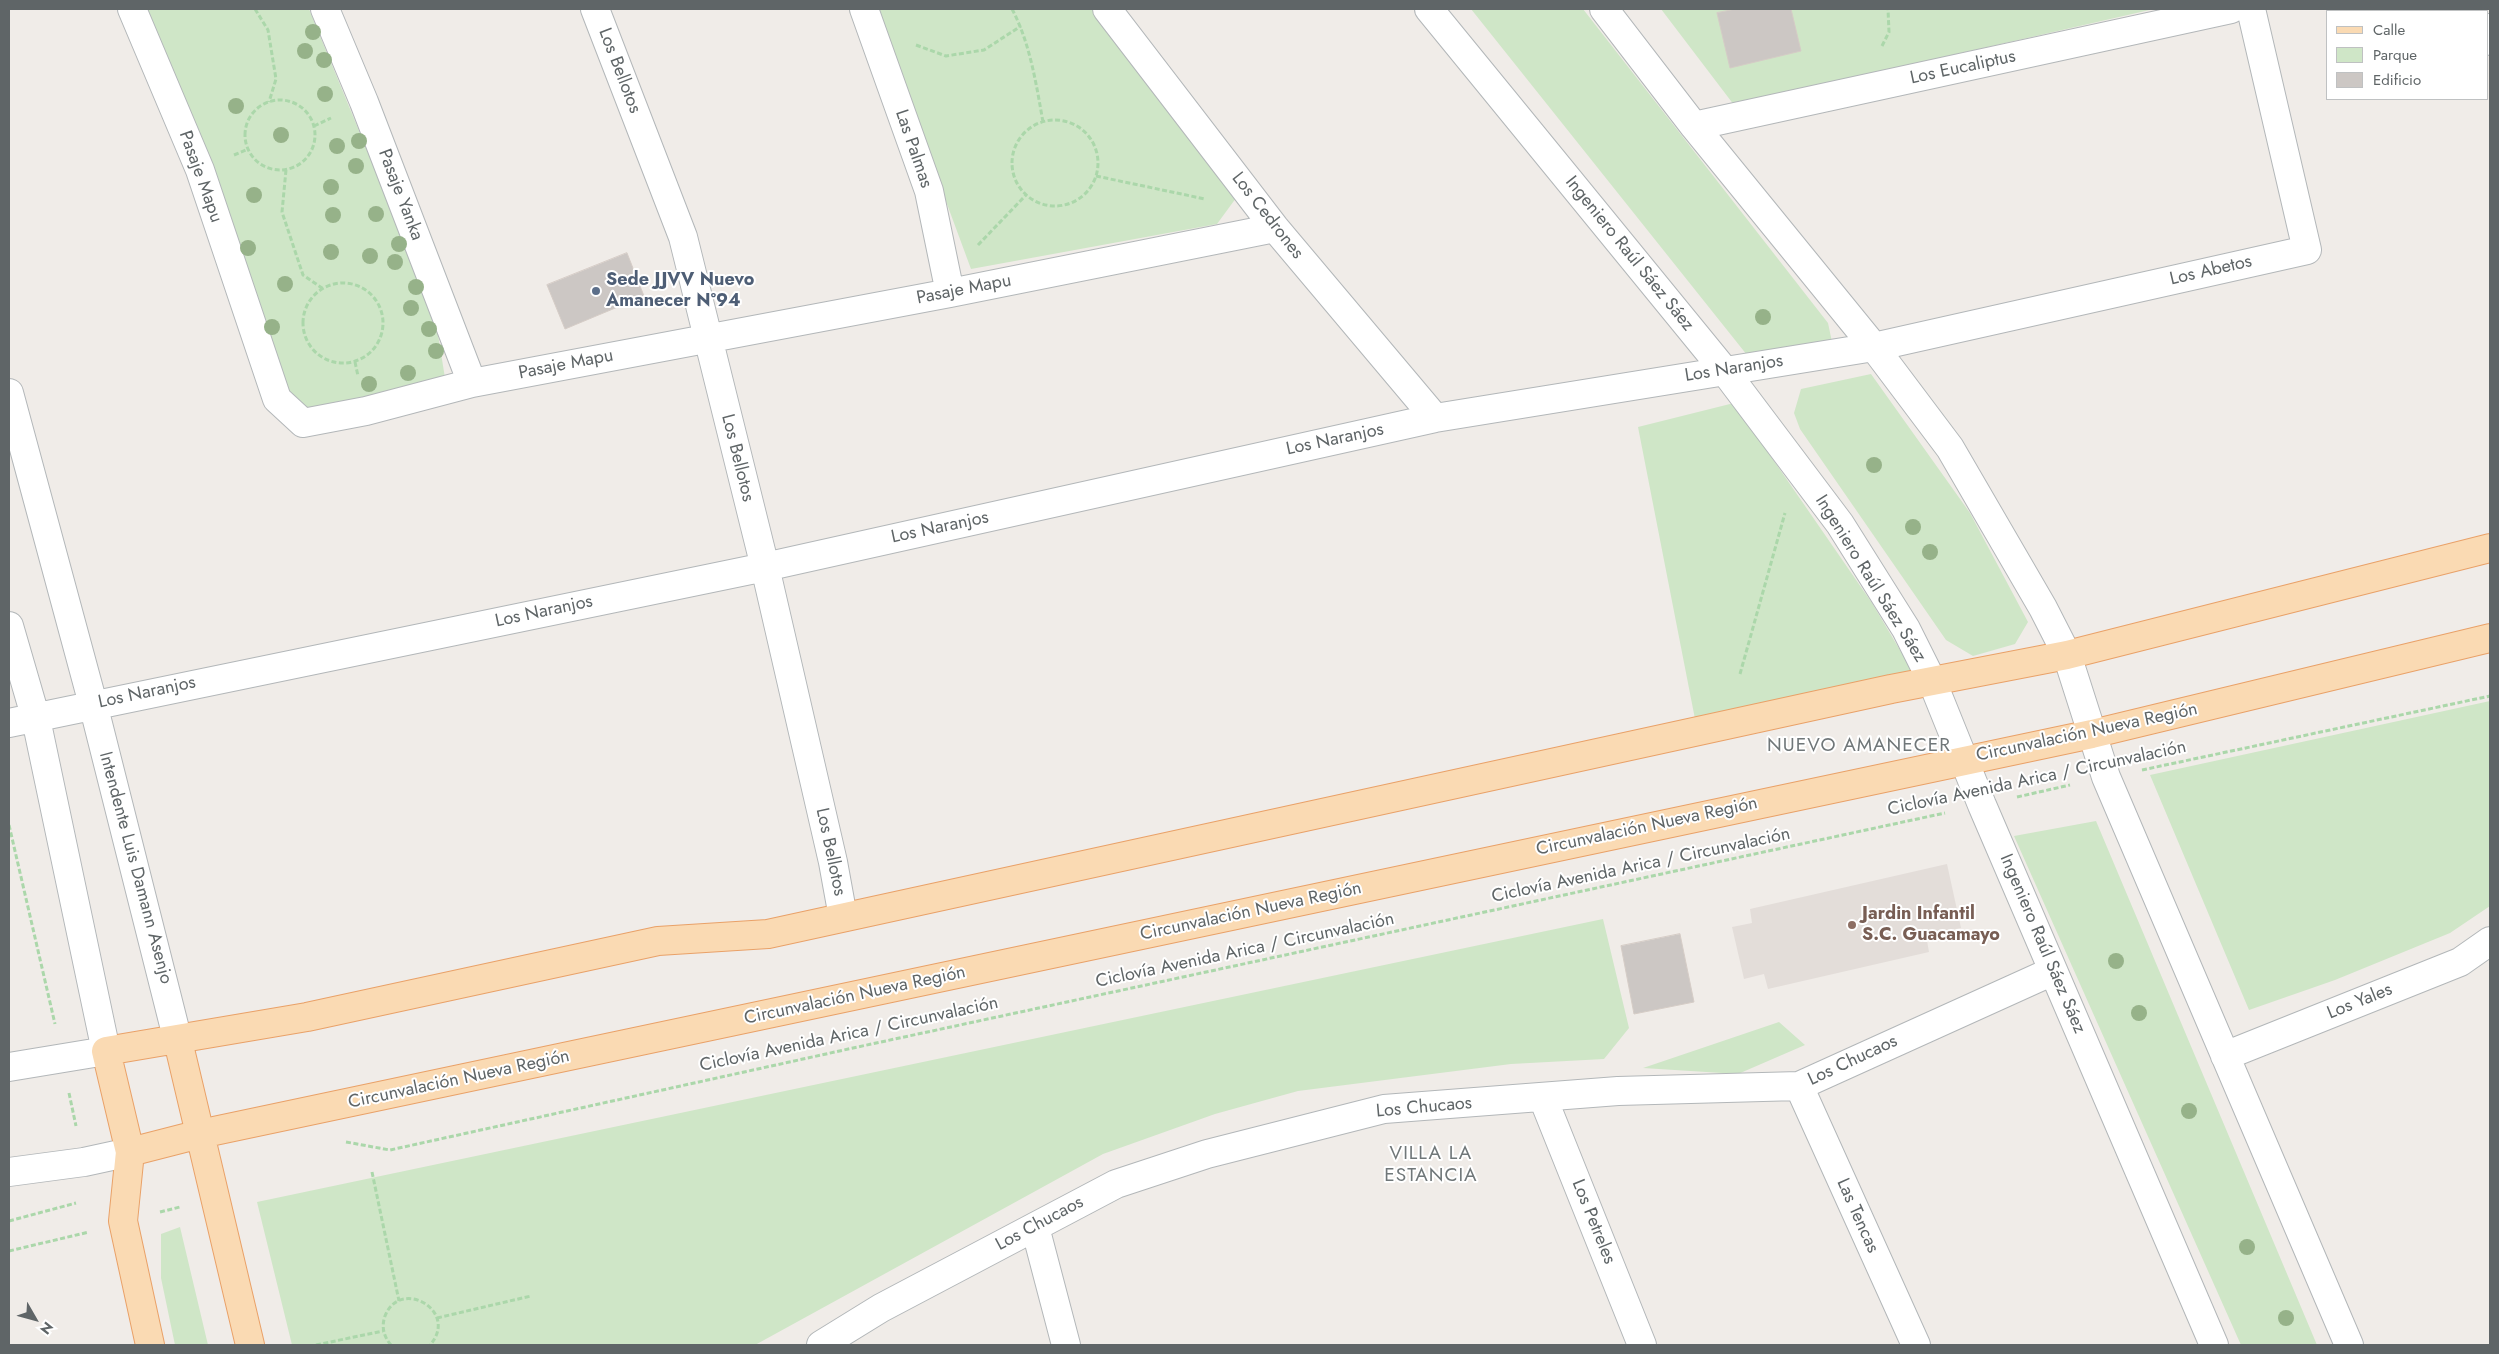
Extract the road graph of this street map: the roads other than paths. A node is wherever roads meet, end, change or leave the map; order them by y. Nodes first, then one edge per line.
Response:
1 (132, 9) edge
2 (326, 9) edge
3 (595, 9) edge
4 (1107, 9) edge
5 (1429, 9) edge
6 (1604, 9) edge
7 (2231, 9) edge
8 (2251, 9) edge
9 (868, 19) edge
10 (2489, 25) edge
11 (2490, 40) edge
12 (1694, 126) junction
13 (1268, 219) junction
14 (948, 285) junction
15 (706, 338) junction
16 (1874, 346) junction
17 (1724, 370) junction
18 (472, 383) junction
19 (9, 393) edge
20 (1435, 418) junction
21 (2490, 548) edge
22 (764, 567) junction
23 (9, 626) edge
24 (2490, 638) edge
25 (2067, 655) junction
26 (1932, 681) junction
27 (93, 704) junction
28 (36, 719) junction
29 (9, 723) edge
30 (2092, 734) junction
31 (1963, 760) junction
32 (844, 917) junction
33 (2490, 941) edge
34 (2053, 971) junction
35 (178, 1040) junction
36 (106, 1051) junction
37 (2225, 1056) junction
38 (9, 1067) edge
39 (1799, 1086) junction
40 (1543, 1098) junction
41 (200, 1134) junction
42 (130, 1152) junction
43 (9, 1172) edge
44 (1035, 1227) junction
45 (150, 1345) edge
46 (250, 1345) edge
47 (821, 1345) edge
48 (1066, 1345) edge
49 (1642, 1345) edge
50 (1916, 1345) edge
51 (2214, 1345) edge
52 (2349, 1345) edge

1 - 18 street, Pasaje Mapu
2 - 18 street, Pasaje Yanka
3 - 15 street, Los Bellotos
4 - 13 street, Los Cedrones
5 - 17 street, Ingeniero Raúl Sáez Sáez
6 - 12 street
7 - 12 street, Los Eucaliptus
8 - 16 street, Los Abetos
9 - 14 street, Las Palmas
10 - 11 street
12 - 16 street
13 - 14 street, Pasaje Mapu
13 - 20 street, Los Cedrones
14 - 15 street, Pasaje Mapu
15 - 18 street, Pasaje Mapu
15 - 22 street, Los Bellotos
16 - 17 street, Los Naranjos
16 - 25 street
17 - 20 street, Los Naranjos
17 - 26 street, Ingeniero Raúl Sáez Sáez
19 - 27 street, Intendente Luis Damann Asenjo
20 - 22 street, Los Naranjos
21 - 25 main road
22 - 27 street, Los Naranjos
22 - 32 street, Los Bellotos
23 - 28 street
24 - 30 main road, Circunvalación Nueva Región
25 - 26 main road
25 - 30 street
26 - 31 street, Ingeniero Raúl Sáez Sáez
26 - 32 main road
27 - 28 street, Los Naranjos
27 - 35 street, Intendente Luis Damann Asenjo
28 - 29 street, Los Naranjos
28 - 36 street
30 - 31 main road, Circunvalación Nueva Región
30 - 37 street
31 - 34 street, Ingeniero Raúl Sáez Sáez
31 - 41 main road, Circunvalación Nueva Región
32 - 35 main road
33 - 37 street, Los Yales
34 - 39 street, Los Chucaos
34 - 51 street, Ingeniero Raúl Sáez Sáez
35 - 36 main road
35 - 41 main road, Intendente Luis Damann Asenjo
36 - 38 street
36 - 42 main road
37 - 52 street
39 - 40 street, Los Chucaos
39 - 50 street, Las Tencas
40 - 44 street, Los Chucaos
40 - 49 street, Los Petreles
41 - 42 main road, Circunvalación Nueva Región
41 - 46 main road, Intendente Luis Damann Asenjo
42 - 43 street, Circunvalación Nueva Región
42 - 45 main road
44 - 47 street, Los Chucaos
44 - 48 street

